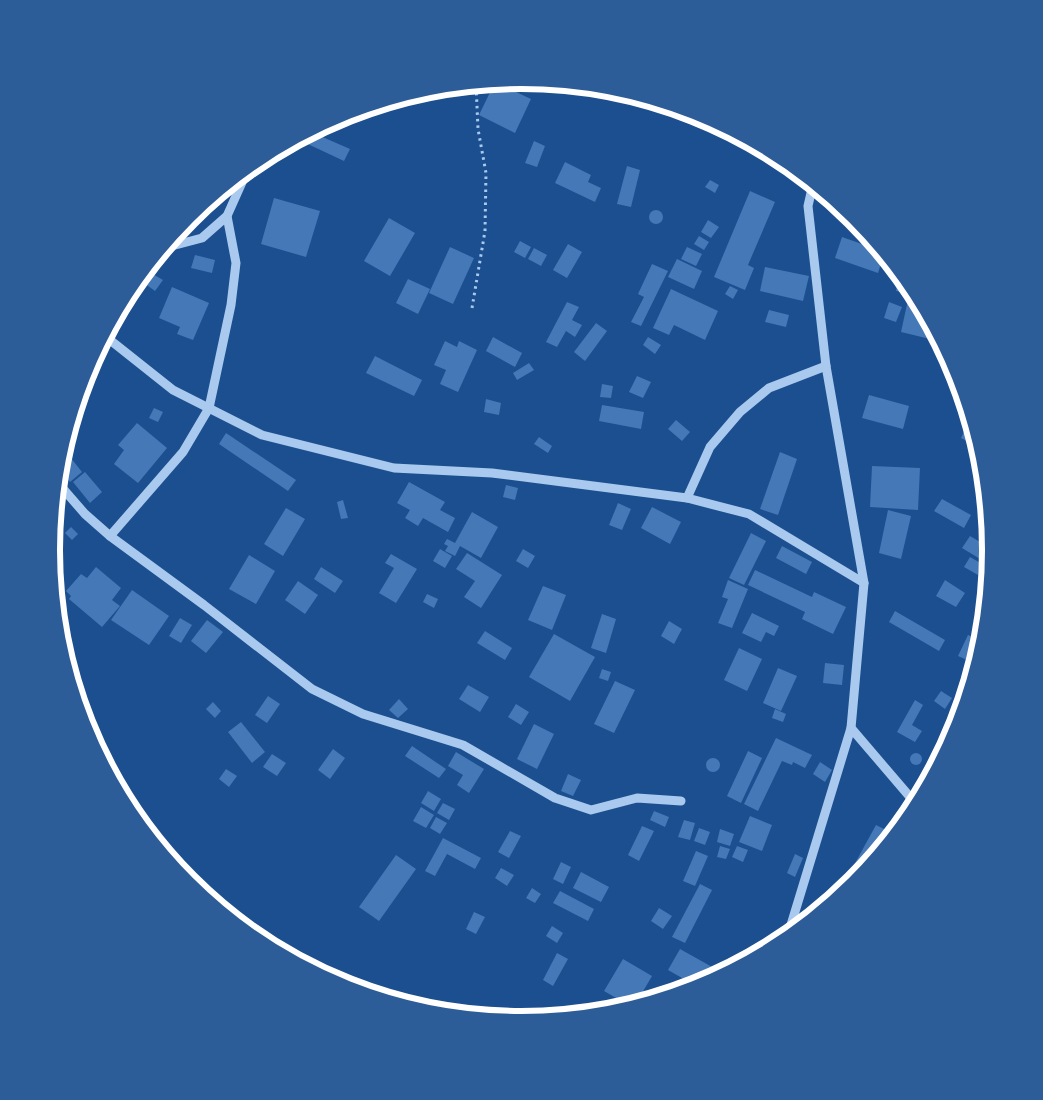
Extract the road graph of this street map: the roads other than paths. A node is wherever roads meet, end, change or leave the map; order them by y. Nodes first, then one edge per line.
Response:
1 (243, 183) edge
2 (811, 191) edge
3 (227, 216) junction
4 (176, 245) edge
5 (111, 341) edge
6 (826, 366) junction
7 (209, 408) junction
8 (64, 490) edge
9 (687, 498) junction
10 (110, 536) junction
11 (864, 582) junction
12 (851, 728) junction
13 (910, 797) edge
14 (681, 801) dead end
15 (791, 924) edge

1 - 3 street
2 - 6 street
3 - 4 street
3 - 7 street
5 - 7 street
6 - 9 street
6 - 11 street
7 - 9 street
7 - 10 street
8 - 10 street
9 - 11 street
10 - 14 street
11 - 12 street
12 - 13 street
12 - 15 street

